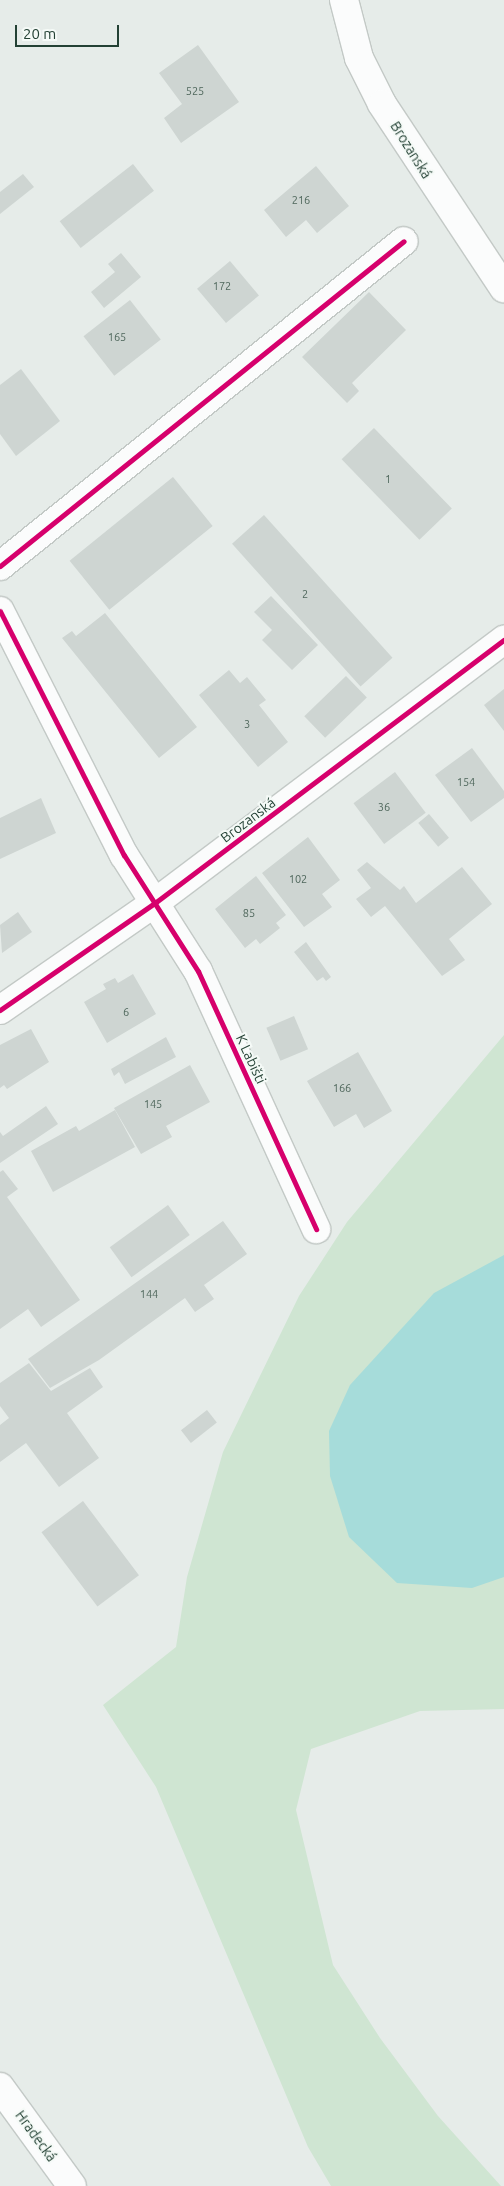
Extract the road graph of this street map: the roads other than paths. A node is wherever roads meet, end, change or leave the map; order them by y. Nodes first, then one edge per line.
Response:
1 (344, 0) edge
2 (404, 241) dead end
3 (504, 288) edge
4 (0, 566) edge
5 (0, 611) edge
6 (504, 640) edge
7 (156, 902) junction
8 (0, 1010) edge
9 (316, 1229) dead end
10 (2, 2095) edge
11 (72, 2186) edge

1 - 3 street, Brozanská
2 - 4 street
5 - 7 street, K Labišti
6 - 7 street, Brozanská
7 - 8 street, Brozanská
7 - 9 street, K Labišti
10 - 11 street, Hradecká

